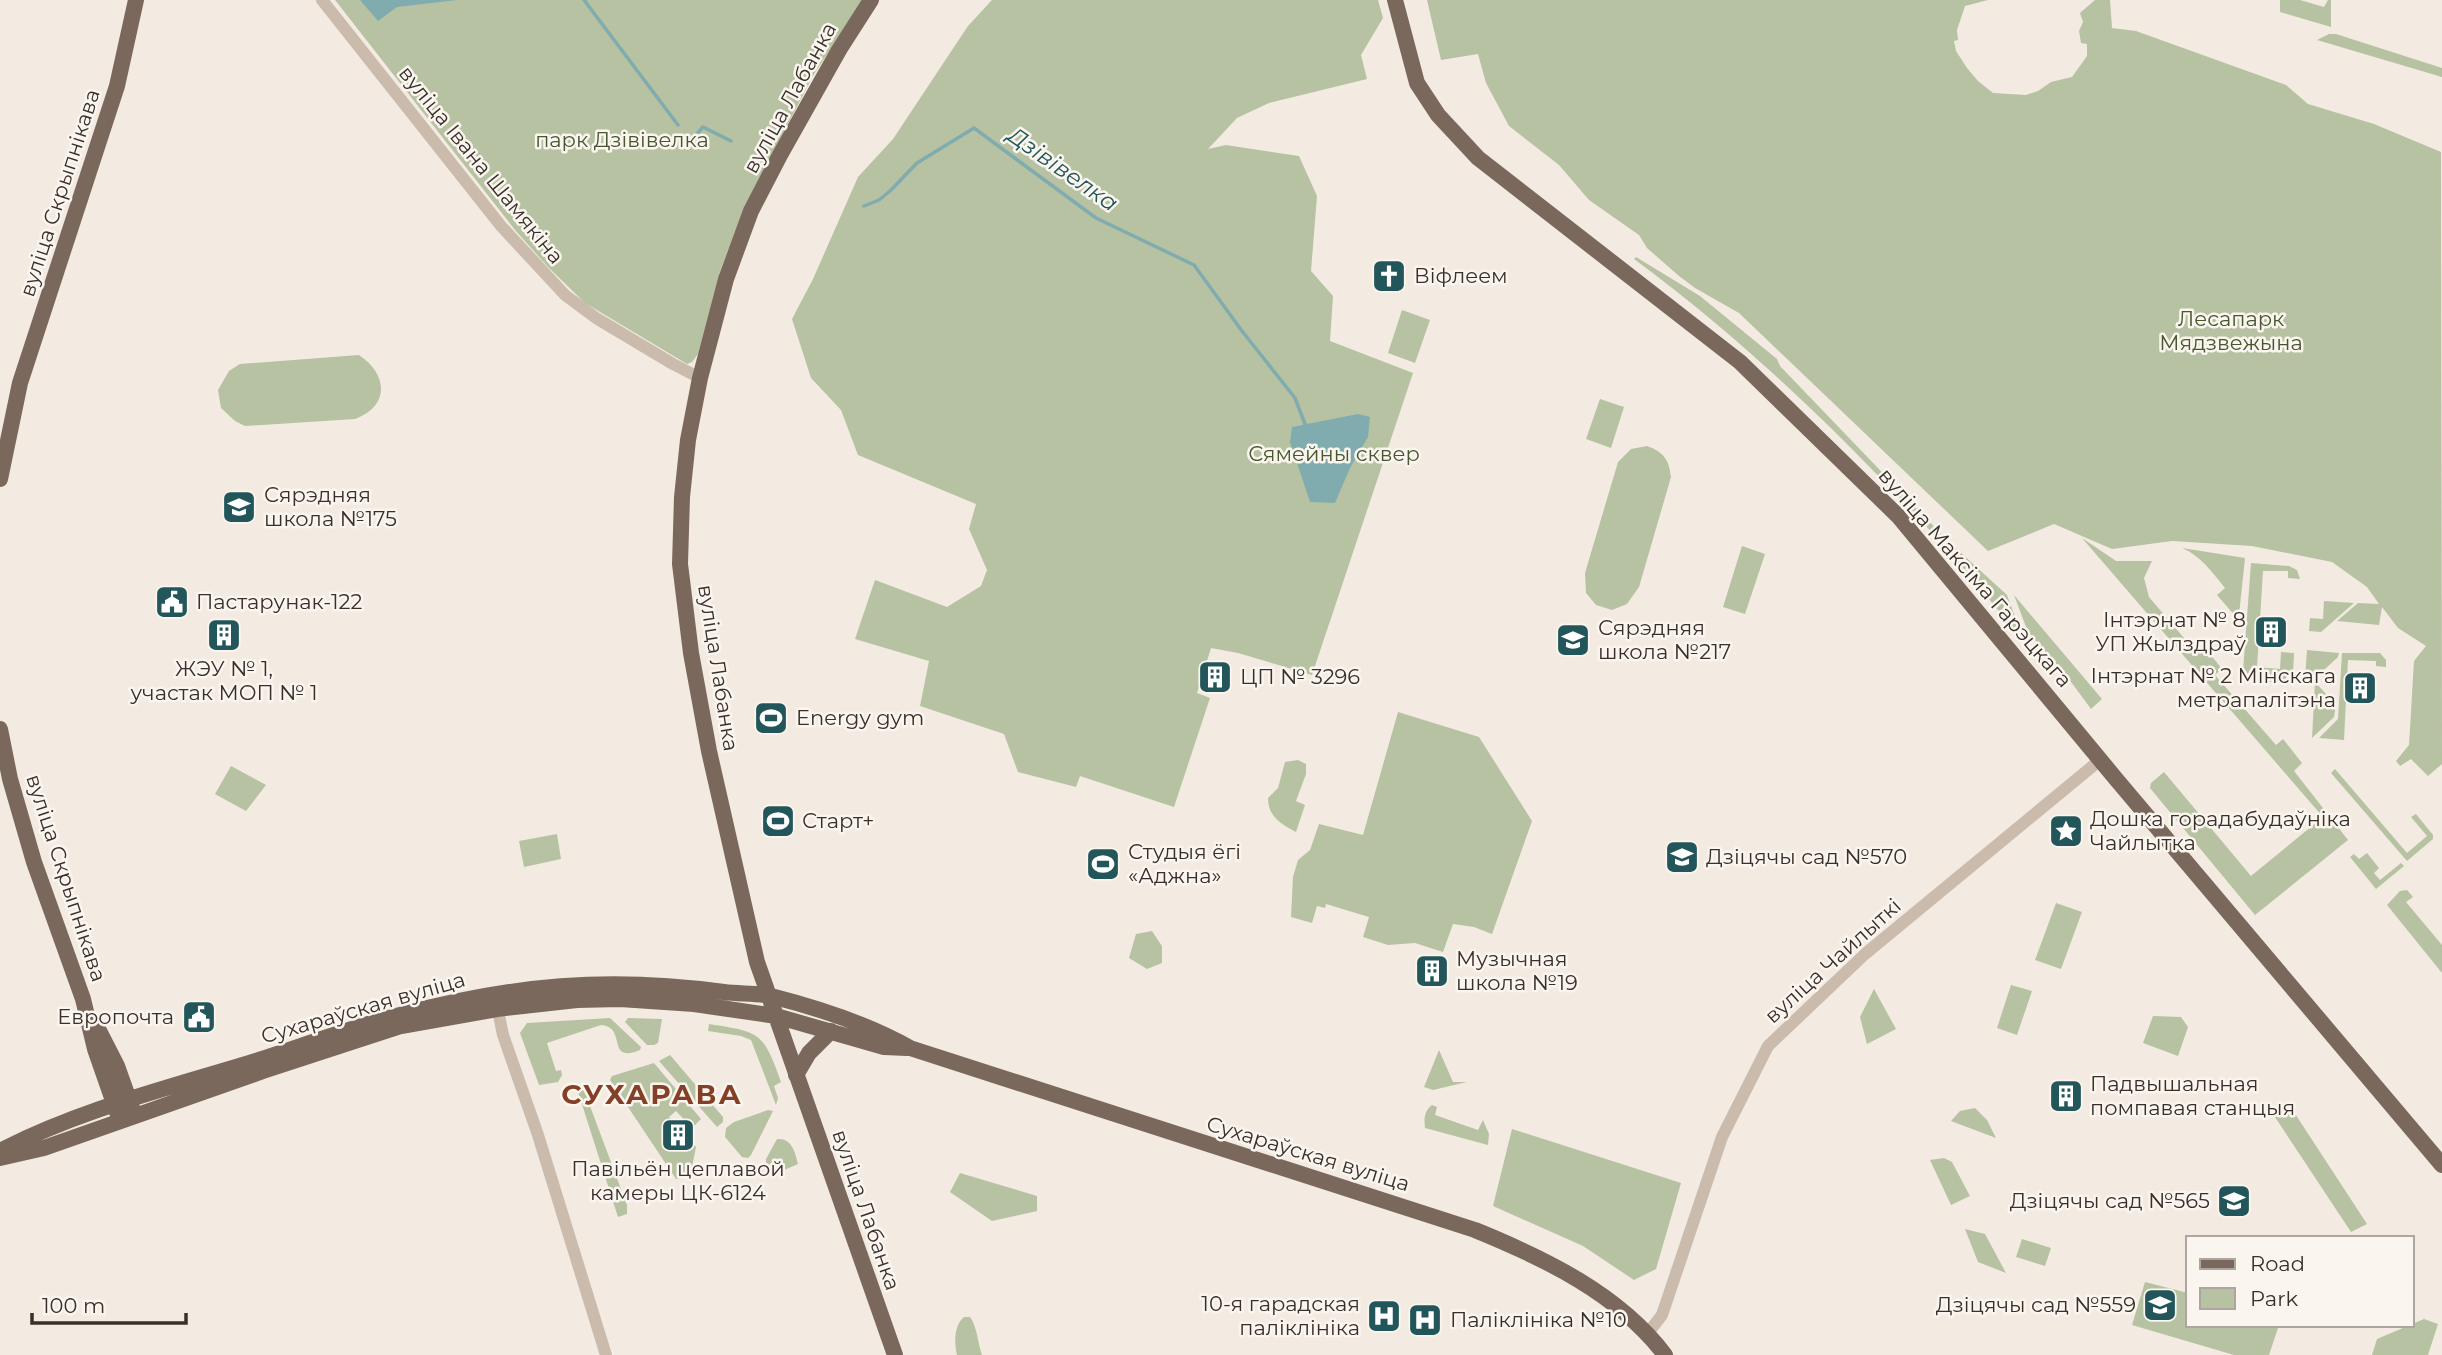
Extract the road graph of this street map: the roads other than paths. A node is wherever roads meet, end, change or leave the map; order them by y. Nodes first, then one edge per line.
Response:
1 (136, 0) edge
2 (323, 0) edge
3 (871, 0) edge
4 (1395, 0) edge
5 (700, 377) junction
6 (0, 478) edge
7 (0, 729) edge
8 (2100, 760) junction
9 (757, 962) junction
10 (729, 992) junction
11 (769, 996) junction
12 (496, 1001) junction
13 (776, 1016) junction
14 (831, 1031) junction
15 (910, 1048) junction
16 (796, 1075) junction
17 (121, 1102) junction
18 (127, 1119) junction
19 (0, 1151) edge
20 (0, 1158) edge
21 (2442, 1165) edge
22 (1648, 1333) junction
23 (606, 1355) edge
24 (895, 1355) edge
25 (1665, 1355) edge

1 - 6 main road, вуліца Скрыпнікава
2 - 5 street, вуліца Івана Шамякіна
3 - 5 main road, вуліца Лабанка
4 - 8 main road, вуліца Максіма Гарэцкага
5 - 9 main road, вуліца Лабанка
7 - 17 main road, вуліца Скрыпнікава
8 - 21 main road, вуліца Максіма Гарэцкага
8 - 22 street, вуліца Чайлыткі
9 - 10 main road
9 - 11 main road, вуліца Лабанка
10 - 11 main road, Сухараўская вуліца
10 - 12 main road, Сухараўская вуліца
11 - 13 main road, вуліца Лабанка
11 - 15 main road, Сухараўская вуліца
12 - 13 main road, Сухараўская вуліца
12 - 17 main road, Сухараўская вуліца
12 - 18 main road, Сухараўская вуліца
12 - 23 street
13 - 14 main road, Сухараўская вуліца
13 - 16 main road, вуліца Лабанка
14 - 15 main road, Сухараўская вуліца
14 - 16 main road
15 - 22 main road, Сухараўская вуліца
16 - 24 main road, вуліца Лабанка
17 - 18 main road, вуліца Скрыпнікава
17 - 19 main road, Сухараўская вуліца
18 - 20 main road, Сухараўская вуліца
22 - 25 main road, Сухараўская вуліца

